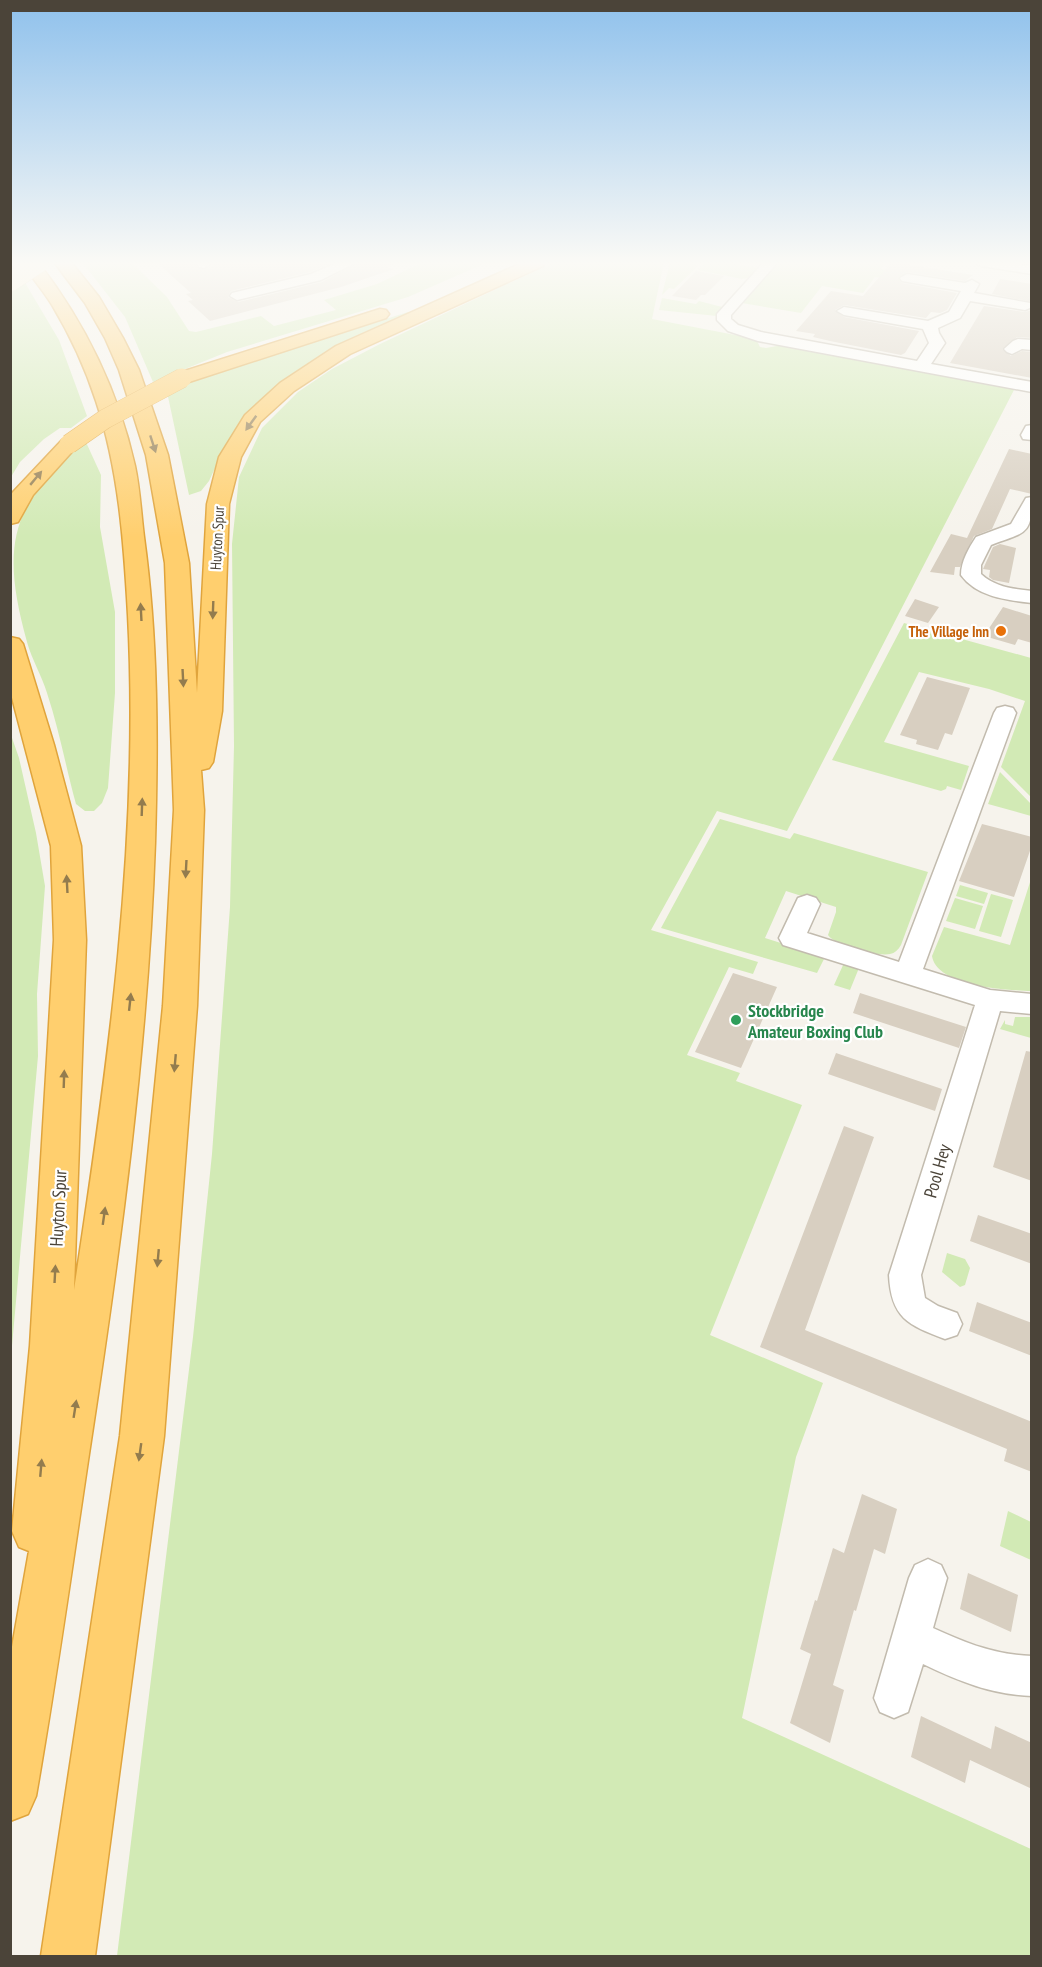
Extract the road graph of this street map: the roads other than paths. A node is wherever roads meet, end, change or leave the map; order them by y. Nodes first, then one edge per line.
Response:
1 (86, 354) edge
2 (121, 354) edge
3 (257, 354) edge
4 (337, 354) edge
5 (855, 354) edge
6 (930, 354) edge
7 (922, 366) junction
8 (1032, 387) edge
9 (1032, 430) edge
10 (1032, 435) edge
11 (1032, 502) edge
12 (10, 517) edge
13 (1032, 597) edge
14 (10, 644) edge
15 (1005, 713) dead end
16 (189, 810) junction
17 (807, 904) dead end
18 (908, 974) junction
19 (990, 1000) junction
20 (1032, 1004) edge
21 (945, 1324) dead end
22 (928, 1578) dead end
23 (911, 1638) junction
24 (1032, 1676) edge
25 (894, 1698) dead end
26 (12, 1787) edge
27 (68, 1956) edge

26 -> 1 highway
2 -> 16 highway
12 -> 3 highway, bridge
4 -> 16 highway, Huyton Spur
5 - 7 street
6 - 7 street
7 - 8 street
9 - 10 street
11 - 13 street
26 -> 14 highway, Huyton Spur
15 - 18 street
16 -> 27 highway
17 - 18 street
18 - 19 street
19 - 20 street
19 - 21 street, Pool Hey
22 - 23 street
23 - 24 street
23 - 25 street

